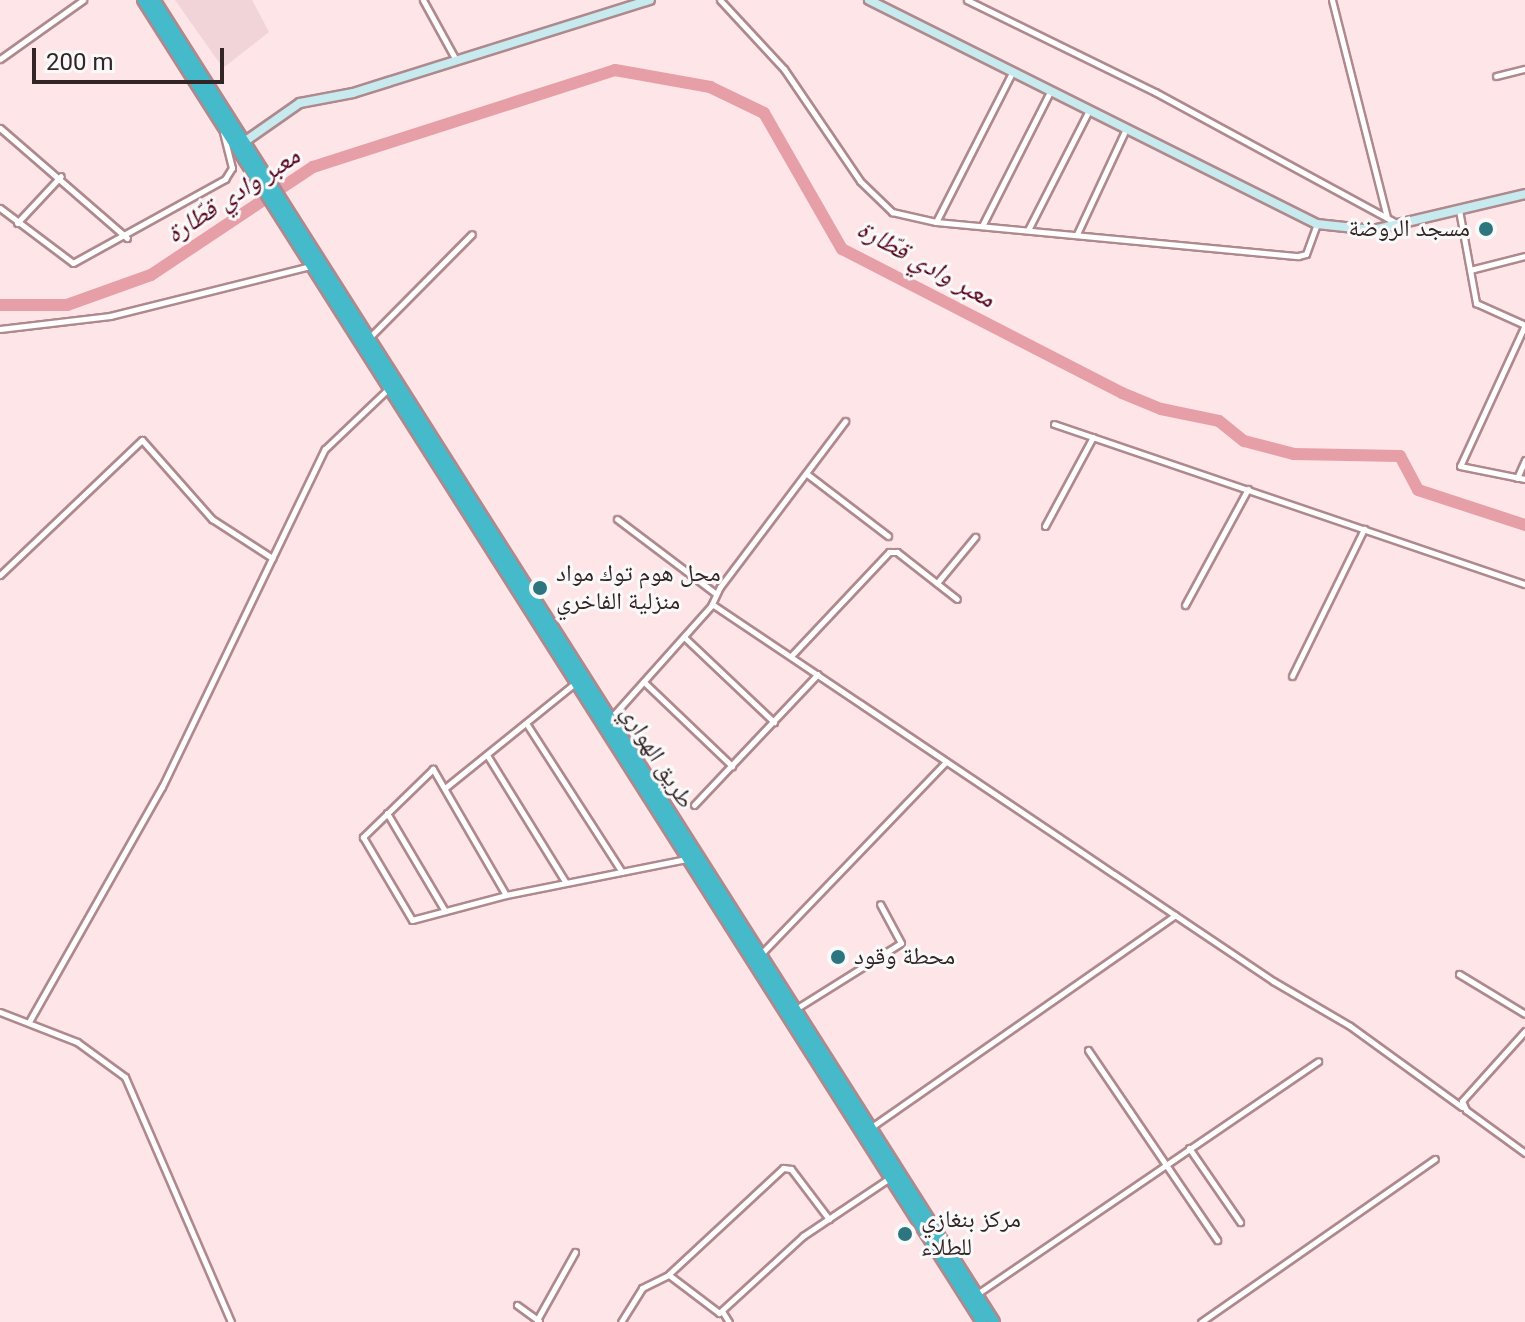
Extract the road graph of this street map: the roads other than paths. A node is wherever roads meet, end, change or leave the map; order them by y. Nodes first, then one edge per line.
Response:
1 (83, 0) edge
2 (143, 0) edge
3 (154, 0) edge
4 (423, 0) edge
5 (650, 0) edge
6 (720, 0) edge
7 (869, 0) edge
8 (967, 0) edge
9 (1332, 0) edge
10 (0, 59) edge
11 (457, 61) junction
12 (1525, 69) edge
13 (1012, 73) junction
14 (1496, 76) dead end
15 (1050, 92) junction
16 (1088, 112) junction
17 (219, 120) junction
18 (0, 128) edge
19 (1125, 131) junction
20 (244, 142) junction
21 (248, 158) junction
22 (61, 176) junction
23 (1525, 194) edge
24 (0, 208) edge
25 (1459, 210) junction
26 (283, 213) junction
27 (1387, 217) junction
28 (936, 222) junction
29 (17, 223) junction
30 (1317, 224) junction
31 (1400, 225) junction
32 (982, 226) junction
33 (1028, 230) junction
34 (472, 234) dead end
35 (1077, 234) junction
36 (127, 238) junction
37 (1523, 258) edge
38 (310, 266) junction
39 (1470, 270) junction
40 (1525, 325) edge
41 (0, 329) edge
42 (369, 339) junction
43 (388, 389) junction
44 (845, 421) dead end
45 (1054, 424) dead end
46 (1093, 437) junction
47 (1525, 460) edge
48 (806, 473) junction
49 (1517, 478) junction
50 (1525, 479) edge
51 (1248, 489) junction
52 (617, 519) dead end
53 (1045, 526) dead end
54 (1364, 529) junction
55 (888, 536) dead end
56 (975, 537) dead end
57 (272, 558) junction
58 (0, 575) edge
59 (937, 583) junction
60 (1525, 584) edge
61 (716, 594) junction
62 (957, 599) dead end
63 (529, 600) junction
64 (712, 604) junction
65 (1185, 605) dead end
66 (684, 637) junction
67 (791, 656) junction
68 (818, 674) junction
69 (1292, 676) dead end
70 (644, 682) junction
71 (575, 683) junction
72 (609, 719) junction
73 (774, 722) junction
74 (526, 723) junction
75 (487, 755) junction
76 (946, 762) junction
77 (732, 766) junction
78 (445, 788) junction
79 (694, 805) dead end
80 (387, 813) junction
81 (686, 859) junction
82 (622, 872) junction
83 (566, 883) junction
84 (506, 895) junction
85 (880, 904) dead end
86 (445, 911) junction
87 (1175, 915) junction
88 (759, 957) junction
89 (1459, 974) dead end
90 (793, 1010) junction
91 (0, 1012) edge
92 (1525, 1014) edge
93 (30, 1020) junction
94 (1525, 1031) edge
95 (1088, 1050) dead end
96 (1318, 1061) dead end
97 (1462, 1107) junction
98 (869, 1129) junction
99 (1189, 1148) junction
100 (1525, 1153) edge
101 (1435, 1159) dead end
102 (1165, 1164) junction
103 (888, 1179) junction
104 (829, 1219) junction
105 (1240, 1222) dead end
106 (1217, 1240) dead end
107 (575, 1252) dead end
108 (669, 1275) junction
109 (976, 1295) junction
110 (517, 1305) dead end
111 (722, 1311) junction
112 (538, 1321) edge
113 (231, 1322) edge
114 (621, 1322) edge
115 (729, 1322) edge
116 (982, 1322) edge
117 (994, 1322) edge
118 (1201, 1322) edge

1 - 10 street
2 - 17 highway
3 - 20 highway
4 - 11 street
5 - 11 street
6 - 28 street
7 - 13 street
8 - 27 street
9 - 27 street
11 - 20 street
12 - 14 street
13 - 15 street
13 - 28 street
15 - 16 street
15 - 32 street
16 - 19 street
16 - 33 street
17 - 21 highway
17 - 36 street
18 - 22 street
19 - 30 street
19 - 35 street
20 - 21 highway
21 - 26 highway
22 - 29 street
22 - 36 street
23 - 25 street
24 - 29 street
25 - 31 street
25 - 39 street
26 - 38 highway, طريق الهواري
26 - 42 highway, طريق الهواري
27 - 31 street
28 - 32 street
29 - 36 street
30 - 31 street
30 - 35 street
32 - 33 street
33 - 35 street
34 - 42 street
37 - 39 street
38 - 41 street
38 - 43 highway, طريق الهواري
39 - 40 street
40 - 49 street
42 - 63 highway, طريق الهواري
43 - 57 street
43 - 63 highway, طريق الهواري
44 - 48 street
45 - 46 street
46 - 51 street
46 - 53 street
47 - 49 street
48 - 55 street
48 - 61 street
49 - 50 street
51 - 54 street
51 - 65 street
52 - 61 street
54 - 60 street
54 - 69 street
56 - 59 street
57 - 58 street
57 - 93 street
59 - 62 street
59 - 67 street
61 - 64 street
63 - 71 highway, طريق الهواري
63 - 72 highway, طريق الهواري
64 - 66 street
64 - 67 street
66 - 70 street
66 - 73 street
67 - 68 street
68 - 73 street
68 - 76 street
70 - 72 street
70 - 77 street
71 - 74 street
71 - 81 highway, طريق الهواري
72 - 88 highway, طريق الهواري
73 - 77 street
74 - 75 street
74 - 82 street
75 - 78 street
75 - 83 street
76 - 87 street
76 - 88 street
77 - 79 street
78 - 80 street
78 - 84 street
80 - 86 street
80 - 86 street
81 - 82 street
81 - 103 highway, طريق الهواري
82 - 83 street
83 - 84 street
84 - 86 street
85 - 90 street
87 - 97 street
87 - 98 street
88 - 90 highway, طريق الهواري
89 - 92 street
90 - 98 highway, طريق الهواري
91 - 93 street
93 - 113 street
94 - 97 street
95 - 102 street
96 - 99 street
97 - 100 street
98 - 109 highway, طريق الهواري
99 - 102 street
99 - 105 street
101 - 118 street
102 - 106 street
102 - 109 street
103 - 104 street
103 - 116 highway, طريق الهواري
104 - 108 street
104 - 111 street
107 - 112 street
108 - 111 street
108 - 114 street
109 - 117 highway, طريق الهواري
110 - 112 street
111 - 115 street

